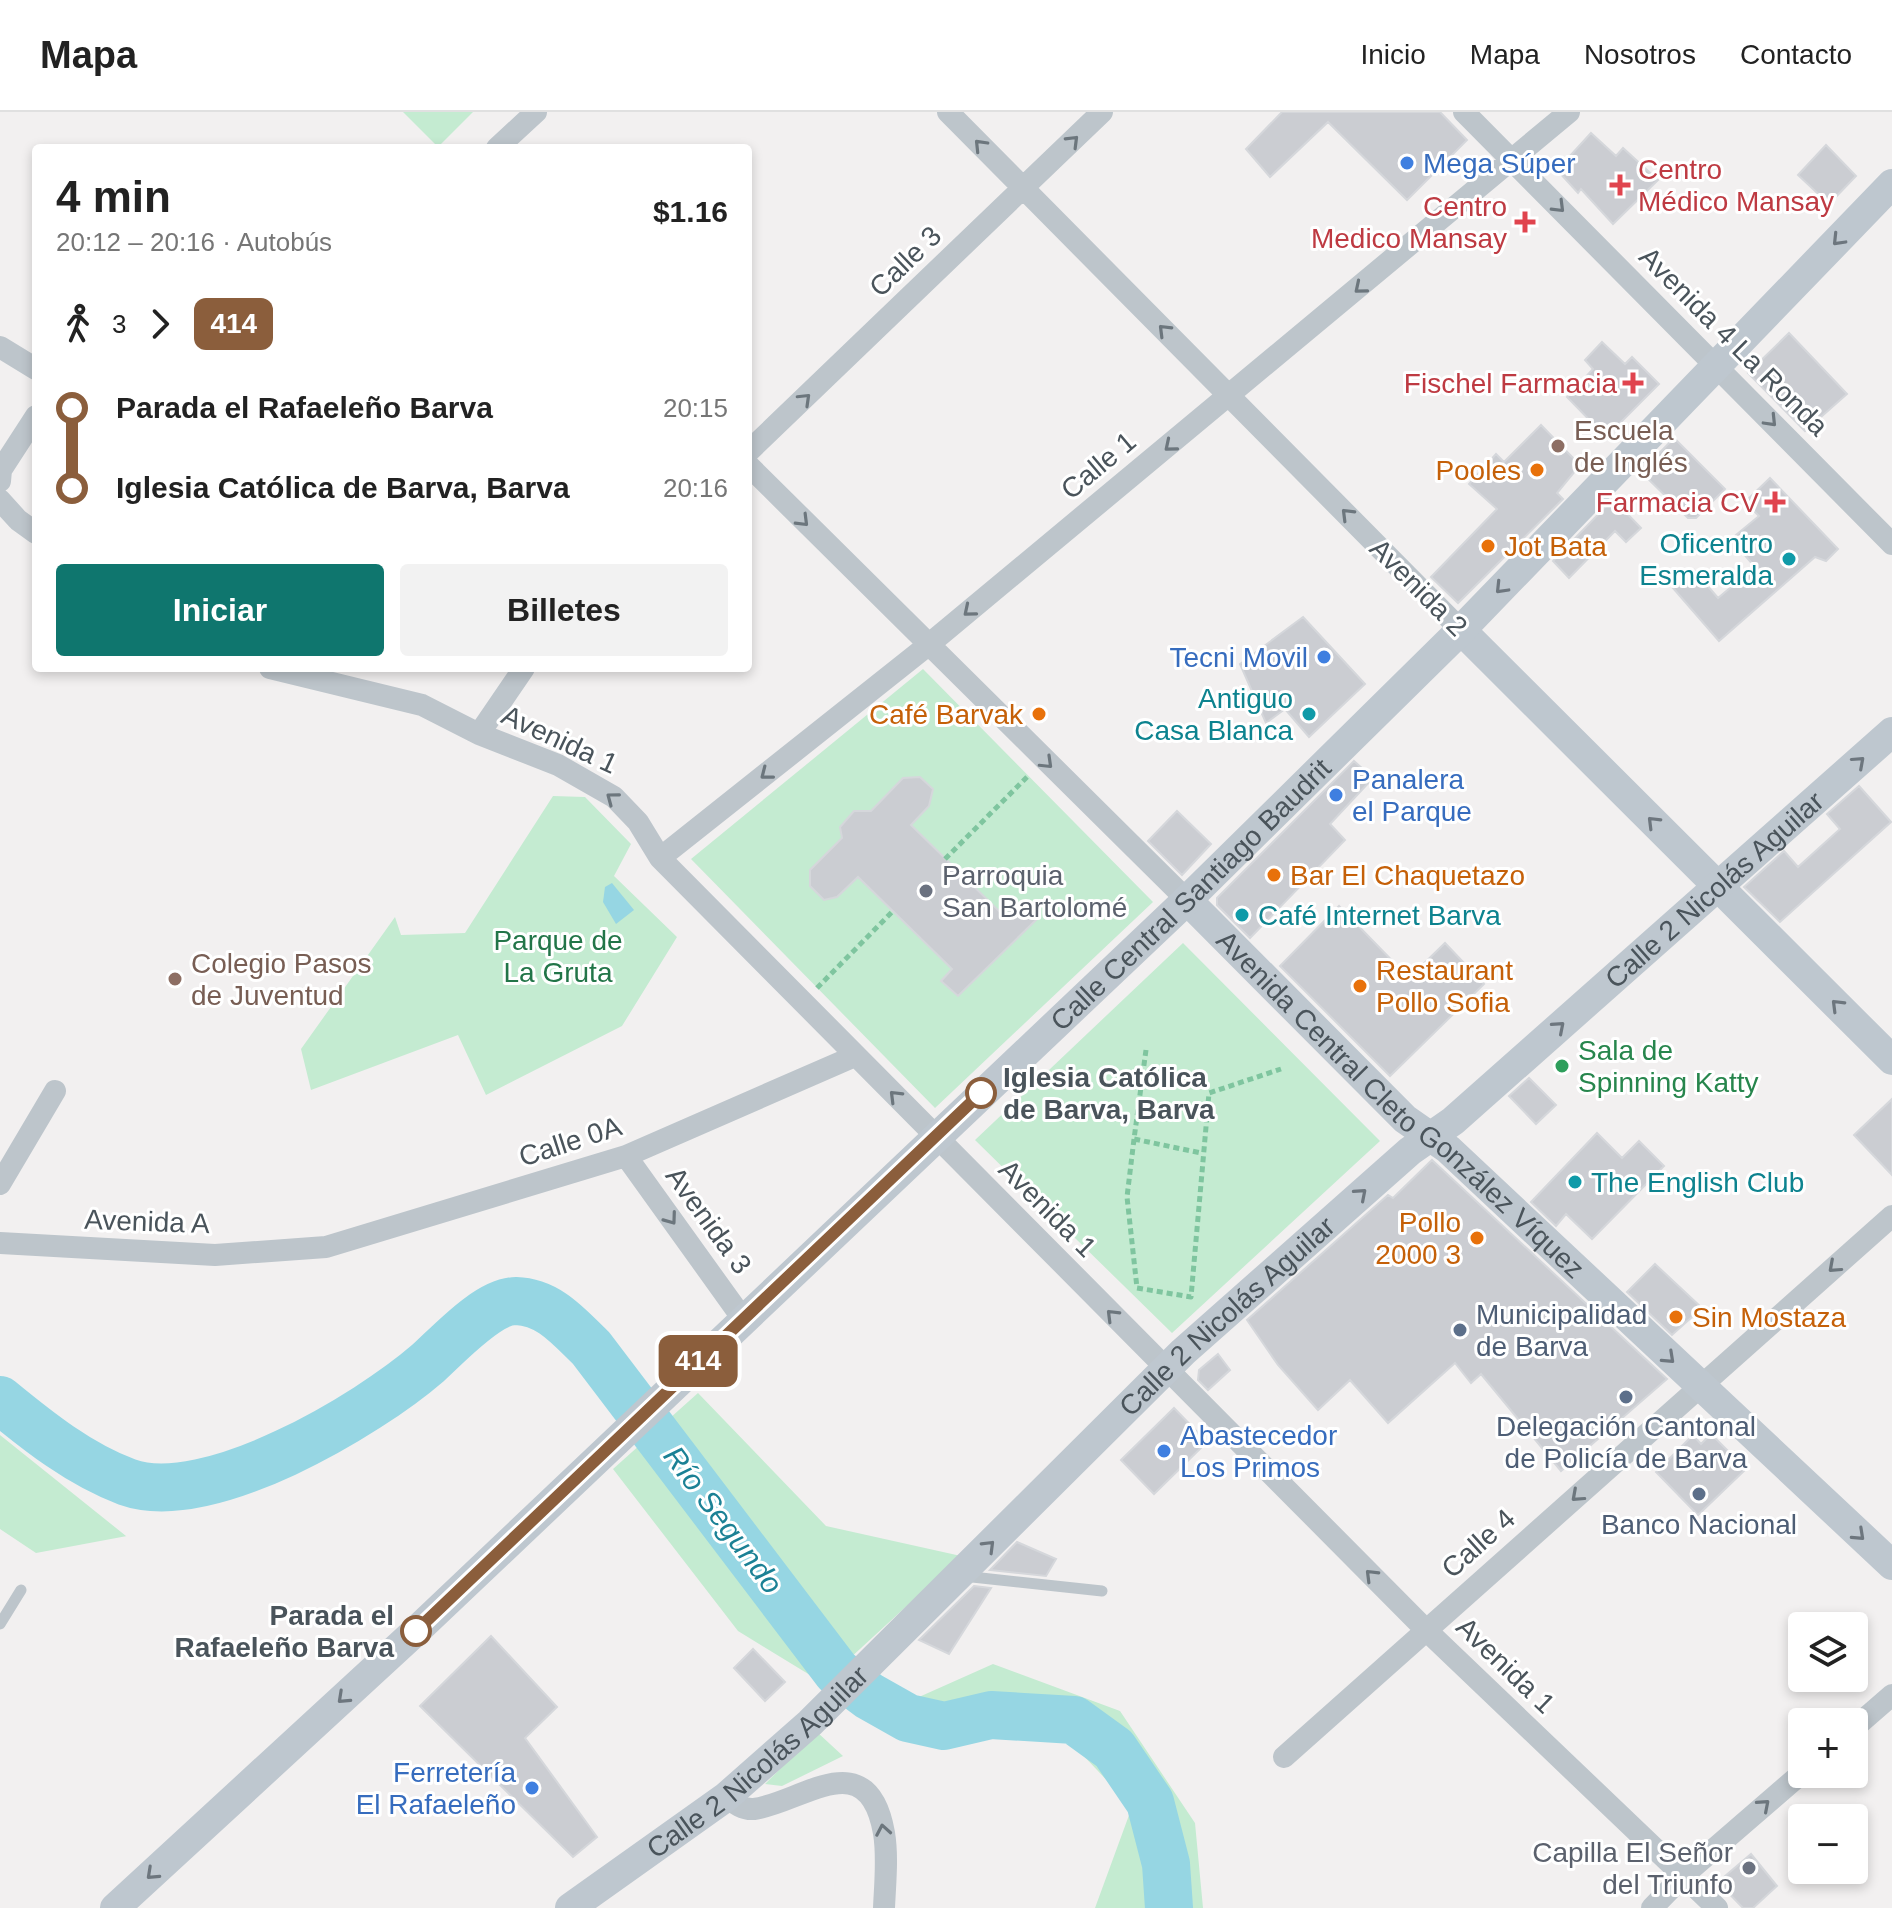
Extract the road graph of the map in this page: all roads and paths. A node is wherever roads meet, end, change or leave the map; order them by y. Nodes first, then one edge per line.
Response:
1 (536, 112) edge
2 (948, 112) edge
3 (1102, 112) edge
4 (1464, 112) edge
5 (1569, 112) edge
6 (501, 144) edge
7 (1513, 161) junction
8 (1892, 184) edge
9 (1024, 190) junction
10 (0, 347) edge
11 (1717, 366) junction
12 (32, 367) edge
13 (1230, 396) junction
14 (32, 422) edge
15 (752, 448) edge
16 (752, 469) edge
17 (0, 481) edge
18 (0, 500) edge
19 (32, 530) edge
20 (1892, 544) edge
21 (1461, 630) junction
22 (927, 646) junction
23 (286, 672) edge
24 (521, 672) edge
25 (1892, 732) edge
26 (479, 734) junction
27 (1028, 776) dead end
28 (660, 858) junction
29 (945, 859) dead end
30 (1718, 887) junction
31 (1187, 900) junction
32 (893, 911) dead end
33 (816, 989) dead end
34 (1146, 1050) dead end
35 (855, 1056) junction
36 (1892, 1060) edge
37 (1281, 1069) dead end
38 (55, 1091) dead end
39 (935, 1137) junction
40 (1432, 1137) junction
41 (1134, 1139) junction
42 (1201, 1153) junction
43 (626, 1156) junction
44 (0, 1184) edge
45 (1892, 1216) edge
46 (0, 1243) edge
47 (292, 1247) joint
48 (743, 1319) junction
49 (1167, 1370) junction
50 (1699, 1387) junction
51 (1892, 1565) edge
52 (960, 1575) junction
53 (21, 1590) dead end
54 (1102, 1591) dead end
55 (0, 1624) edge
56 (1426, 1630) junction
57 (1892, 1695) edge
58 (1868, 1716) edge
59 (1284, 1757) dead end
60 (1788, 1785) edge
61 (726, 1797) junction
62 (1684, 1875) junction
63 (115, 1908) edge
64 (570, 1908) edge
65 (884, 1908) edge
66 (1652, 1908) edge
67 (1717, 1908) edge

1 - 6 street
9 -> 2 street, Avenida 2
9 -> 3 street, Calle 3
4 - 7 street, Avenida 4 La Ronda
5 - 7 street, Calle 1
7 -> 11 street, Avenida 4 La Ronda
7 -> 13 street, Calle 1
8 -> 11 main road, Calle Central Santiago Baudrit
13 -> 9 street, Avenida 2
15 -> 9 street, Calle 3
10 - 12 street
11 -> 20 street, Avenida 4 La Ronda
11 -> 21 main road, Calle Central Santiago Baudrit
21 -> 13 street, Avenida 2
13 -> 22 street, Calle 1
14 - 17 street
16 -> 22 street, Avenida Central Cleto González Víquez
18 - 19 street
30 -> 21 main road, Avenida 2
21 - 31 main road, Calle Central Santiago Baudrit
22 -> 28 street, Calle 1
22 -> 31 street, Avenida Central Cleto González Víquez
23 - 26 street, Avenida 1
24 - 26 street
30 -> 25 main road, Calle 2 Nicolás Aguilar
28 -> 26 street, Avenida 1
27 - 29 path
28 - 35 street, Avenida 1
36 -> 30 main road, Avenida 2
40 -> 30 main road, Calle 2 Nicolás Aguilar
31 - 39 main road, Calle Central Santiago Baudrit
31 - 40 main road, Avenida Central Cleto González Víquez
32 - 33 path
34 - 41 path
39 -> 35 street, Avenida 1
35 - 43 street, Calle 0A
37 - 42 path
38 - 44 street
39 - 48 main road, Calle Central Santiago Baudrit
49 -> 39 street, Avenida 1
49 -> 40 main road, Calle 2 Nicolás Aguilar
40 -> 50 main road, Avenida Central Cleto González Víquez
41 - 42 path
41 - 42 path
43 - 47 street, Calle 0A
43 -> 48 street, Avenida 3
45 -> 50 street, Calle 4
46 - 47 street, Avenida A
48 -> 63 main road, Calle Central Santiago Baudrit
52 -> 49 main road, Calle 2 Nicolás Aguilar
56 -> 49 street, Avenida 1
50 -> 51 main road, Avenida Central Cleto González Víquez
50 -> 56 street, Calle 4
52 - 54 lane
52 - 61 main road, Calle 2 Nicolás Aguilar
53 - 55 lane
56 - 59 street, Calle 4
56 - 62 street, Avenida 1
57 - 58 street
62 -> 60 street
61 - 64 main road, Calle 2 Nicolás Aguilar
65 -> 61 street
62 - 66 street
62 - 67 street, Avenida 1

